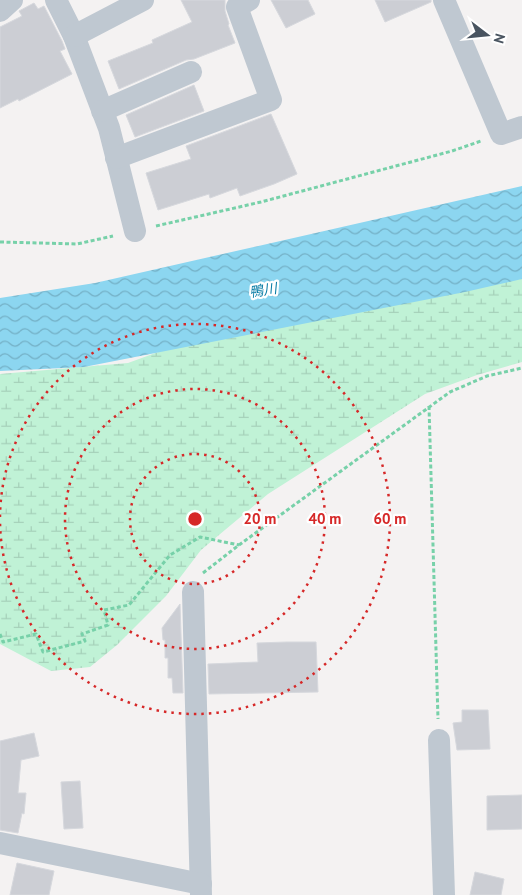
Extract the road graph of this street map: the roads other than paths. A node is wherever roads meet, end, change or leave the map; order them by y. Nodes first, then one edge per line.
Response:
1 (12, 0) edge
2 (56, 0) edge
3 (143, 0) edge
4 (249, 0) edge
5 (444, 0) edge
6 (0, 11) edge
7 (74, 36) junction
8 (191, 72) dead end
9 (102, 111) junction
10 (511, 131) edge
11 (116, 158) junction
12 (135, 231) road end
13 (193, 592) road end
14 (439, 740) road end
15 (0, 843) edge
16 (201, 890) edge
17 (444, 895) edge

1 - 6 street
2 - 7 street
3 - 7 street
4 - 11 street
5 - 10 street
7 - 9 street
8 - 9 street
9 - 11 street
11 - 12 street
13 - 16 street
14 - 17 street
15 - 16 street

